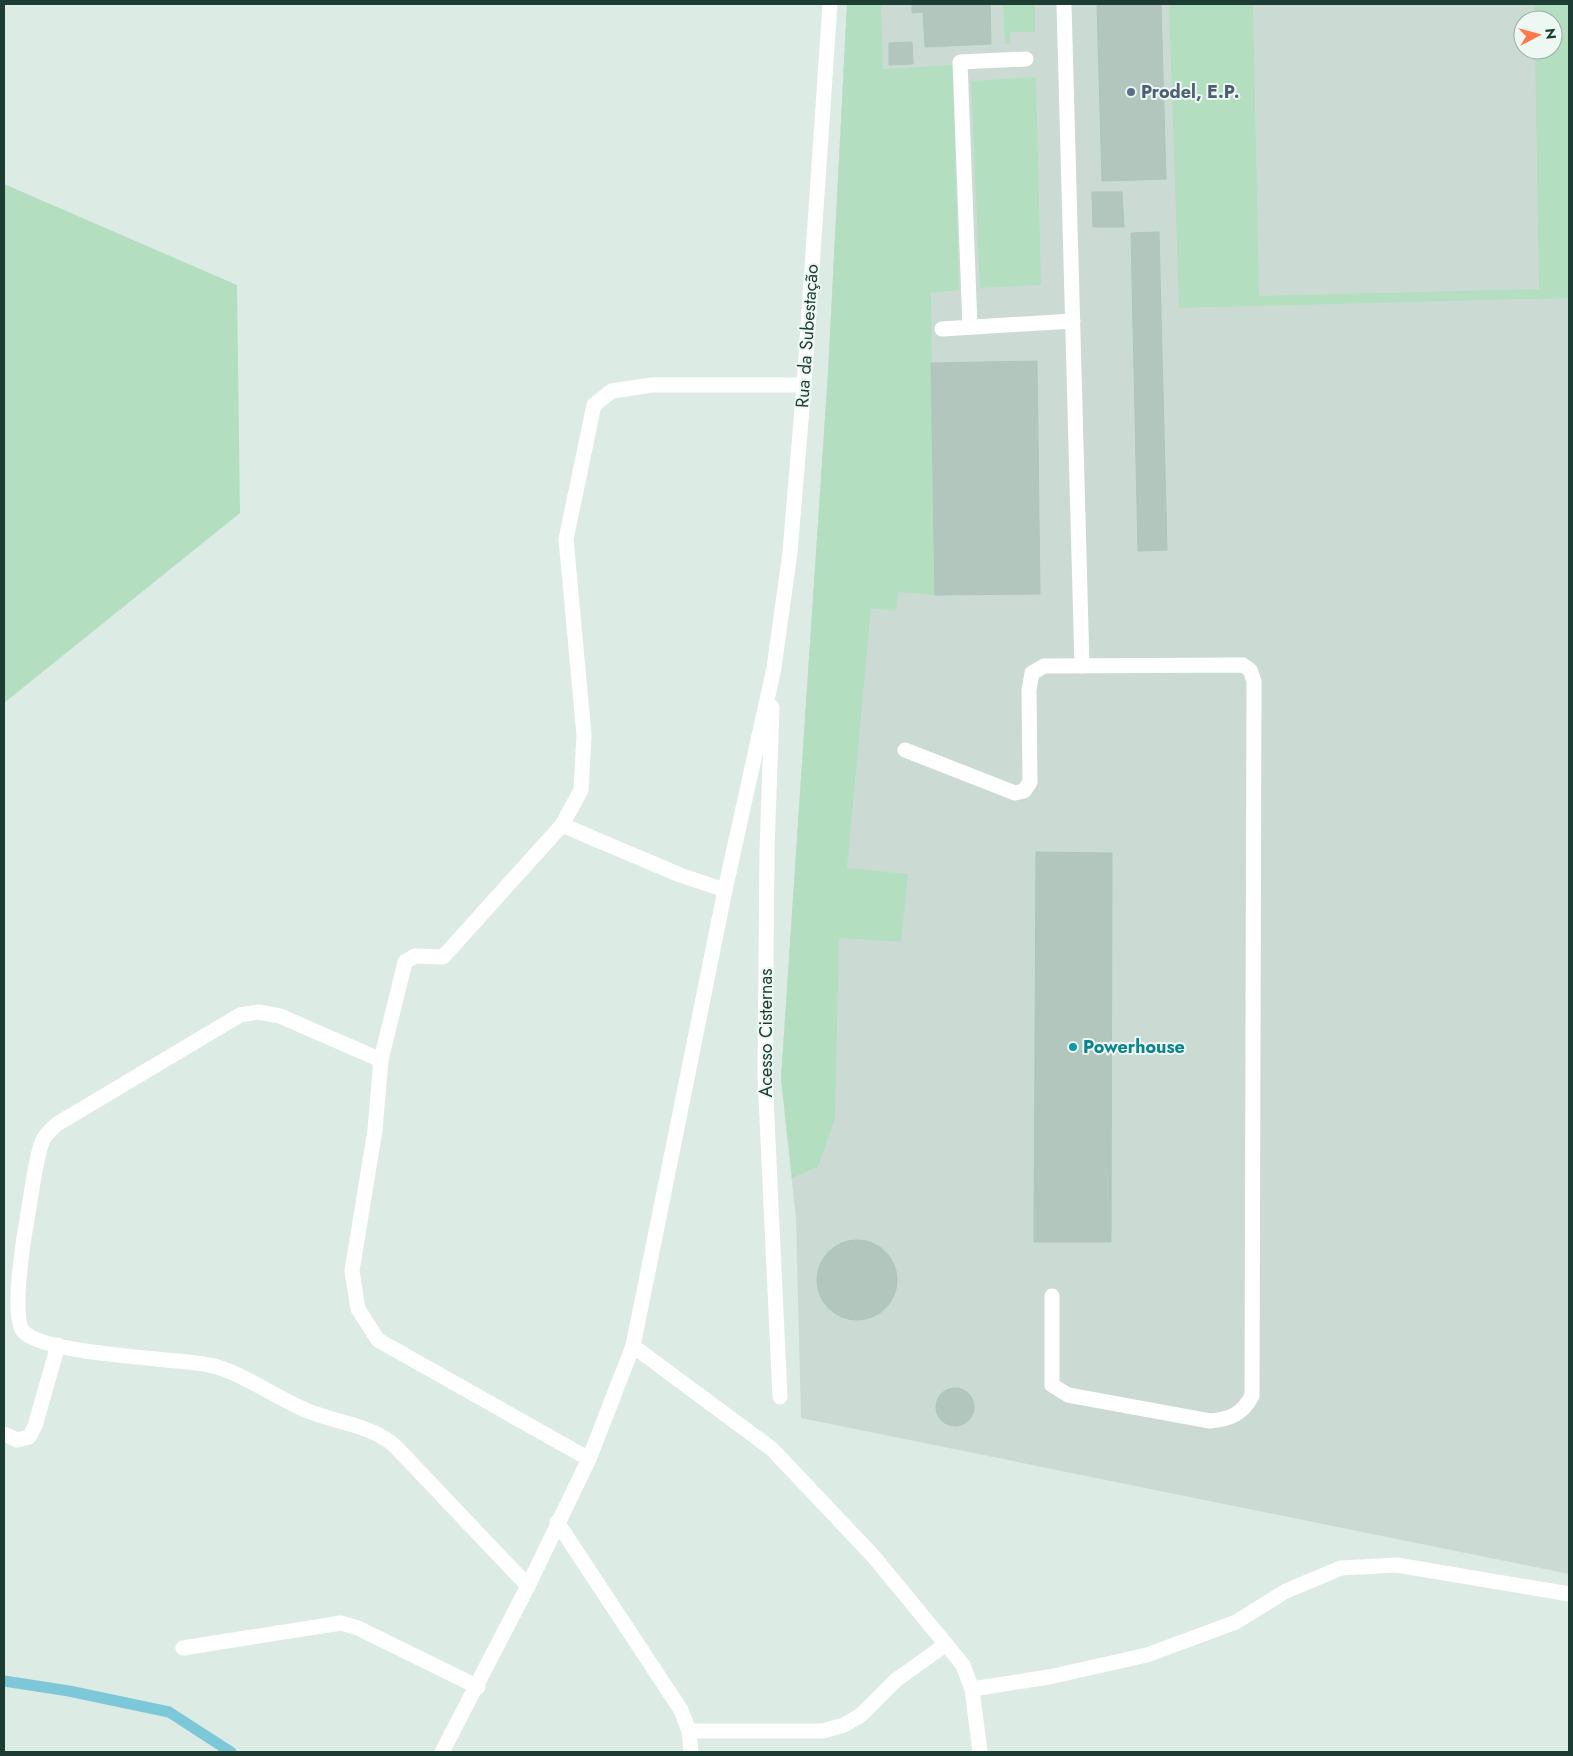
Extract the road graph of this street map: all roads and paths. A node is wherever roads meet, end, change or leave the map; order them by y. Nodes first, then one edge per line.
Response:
1 (830, 4) edge
2 (1064, 4) edge
3 (1026, 59) dead end
4 (1072, 321) junction
5 (970, 327) junction
6 (942, 329) dead end
7 (804, 385) junction
8 (1082, 666) junction
9 (774, 668) junction
10 (905, 750) dead end
11 (562, 826) junction
12 (724, 890) junction
13 (380, 1060) junction
14 (1052, 1296) dead end
15 (58, 1345) junction
16 (634, 1346) junction
17 (780, 1397) dead end
18 (4, 1434) edge
19 (588, 1459) junction
20 (557, 1522) junction
21 (528, 1586) junction
22 (1569, 1594) edge
23 (945, 1645) junction
24 (183, 1648) dead end
25 (478, 1687) junction
26 (972, 1689) junction
27 (688, 1732) junction
28 (442, 1752) edge
29 (691, 1752) edge
30 (980, 1752) edge

1 - 7 street, Rua da Subestação
2 - 4 street
3 - 5 street
4 - 5 street
4 - 8 street
5 - 6 street
7 - 9 street, Rua da Subestação
7 - 11 street
8 - 10 street
8 - 14 street
9 - 12 street
9 - 17 street, Acesso Cisternas
11 - 12 street
11 - 13 street
12 - 16 street
13 - 15 street
13 - 19 street
15 - 18 street
15 - 21 street
16 - 19 street
16 - 23 street
19 - 20 street
20 - 21 street
20 - 27 street
21 - 25 street
22 - 26 street
23 - 26 street
23 - 27 street
24 - 25 street
25 - 28 street
26 - 30 street
27 - 29 street

